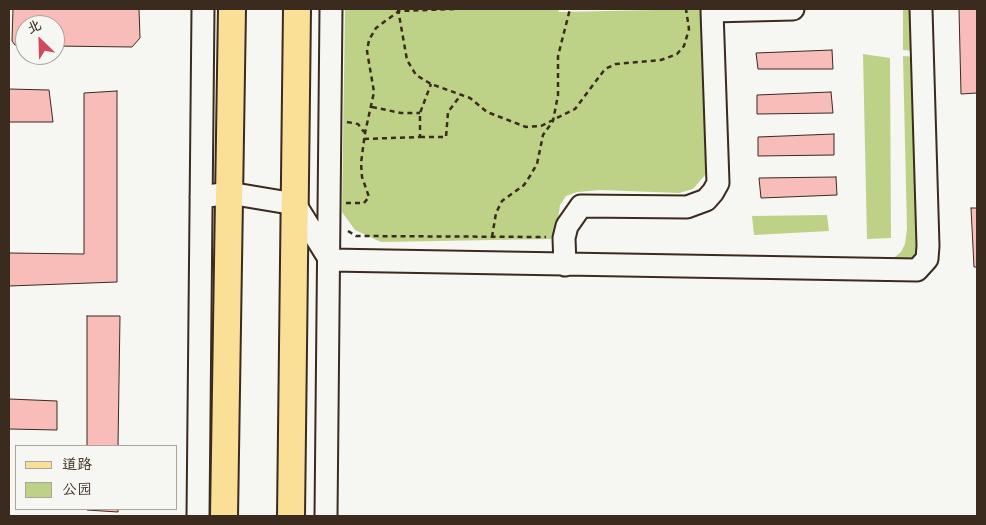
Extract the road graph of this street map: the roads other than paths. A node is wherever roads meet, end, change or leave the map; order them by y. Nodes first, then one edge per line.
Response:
1 (203, 9) edge
2 (232, 9) edge
3 (298, 9) edge
4 (331, 9) edge
5 (793, 9) edge
6 (921, 9) edge
7 (229, 194) junction
8 (201, 197) junction
9 (295, 204) junction
10 (330, 260) junction
11 (564, 265) junction
12 (198, 516) edge
13 (224, 516) edge
14 (291, 516) edge
15 (326, 516) edge

1 - 8 street
2 - 7 main road
3 - 9 main road
4 - 10 street
5 - 11 street
6 - 11 street
7 - 8 street
7 - 9 street
7 - 13 main road
8 - 12 street
9 - 10 street
9 - 14 main road
10 - 11 street
10 - 15 street

